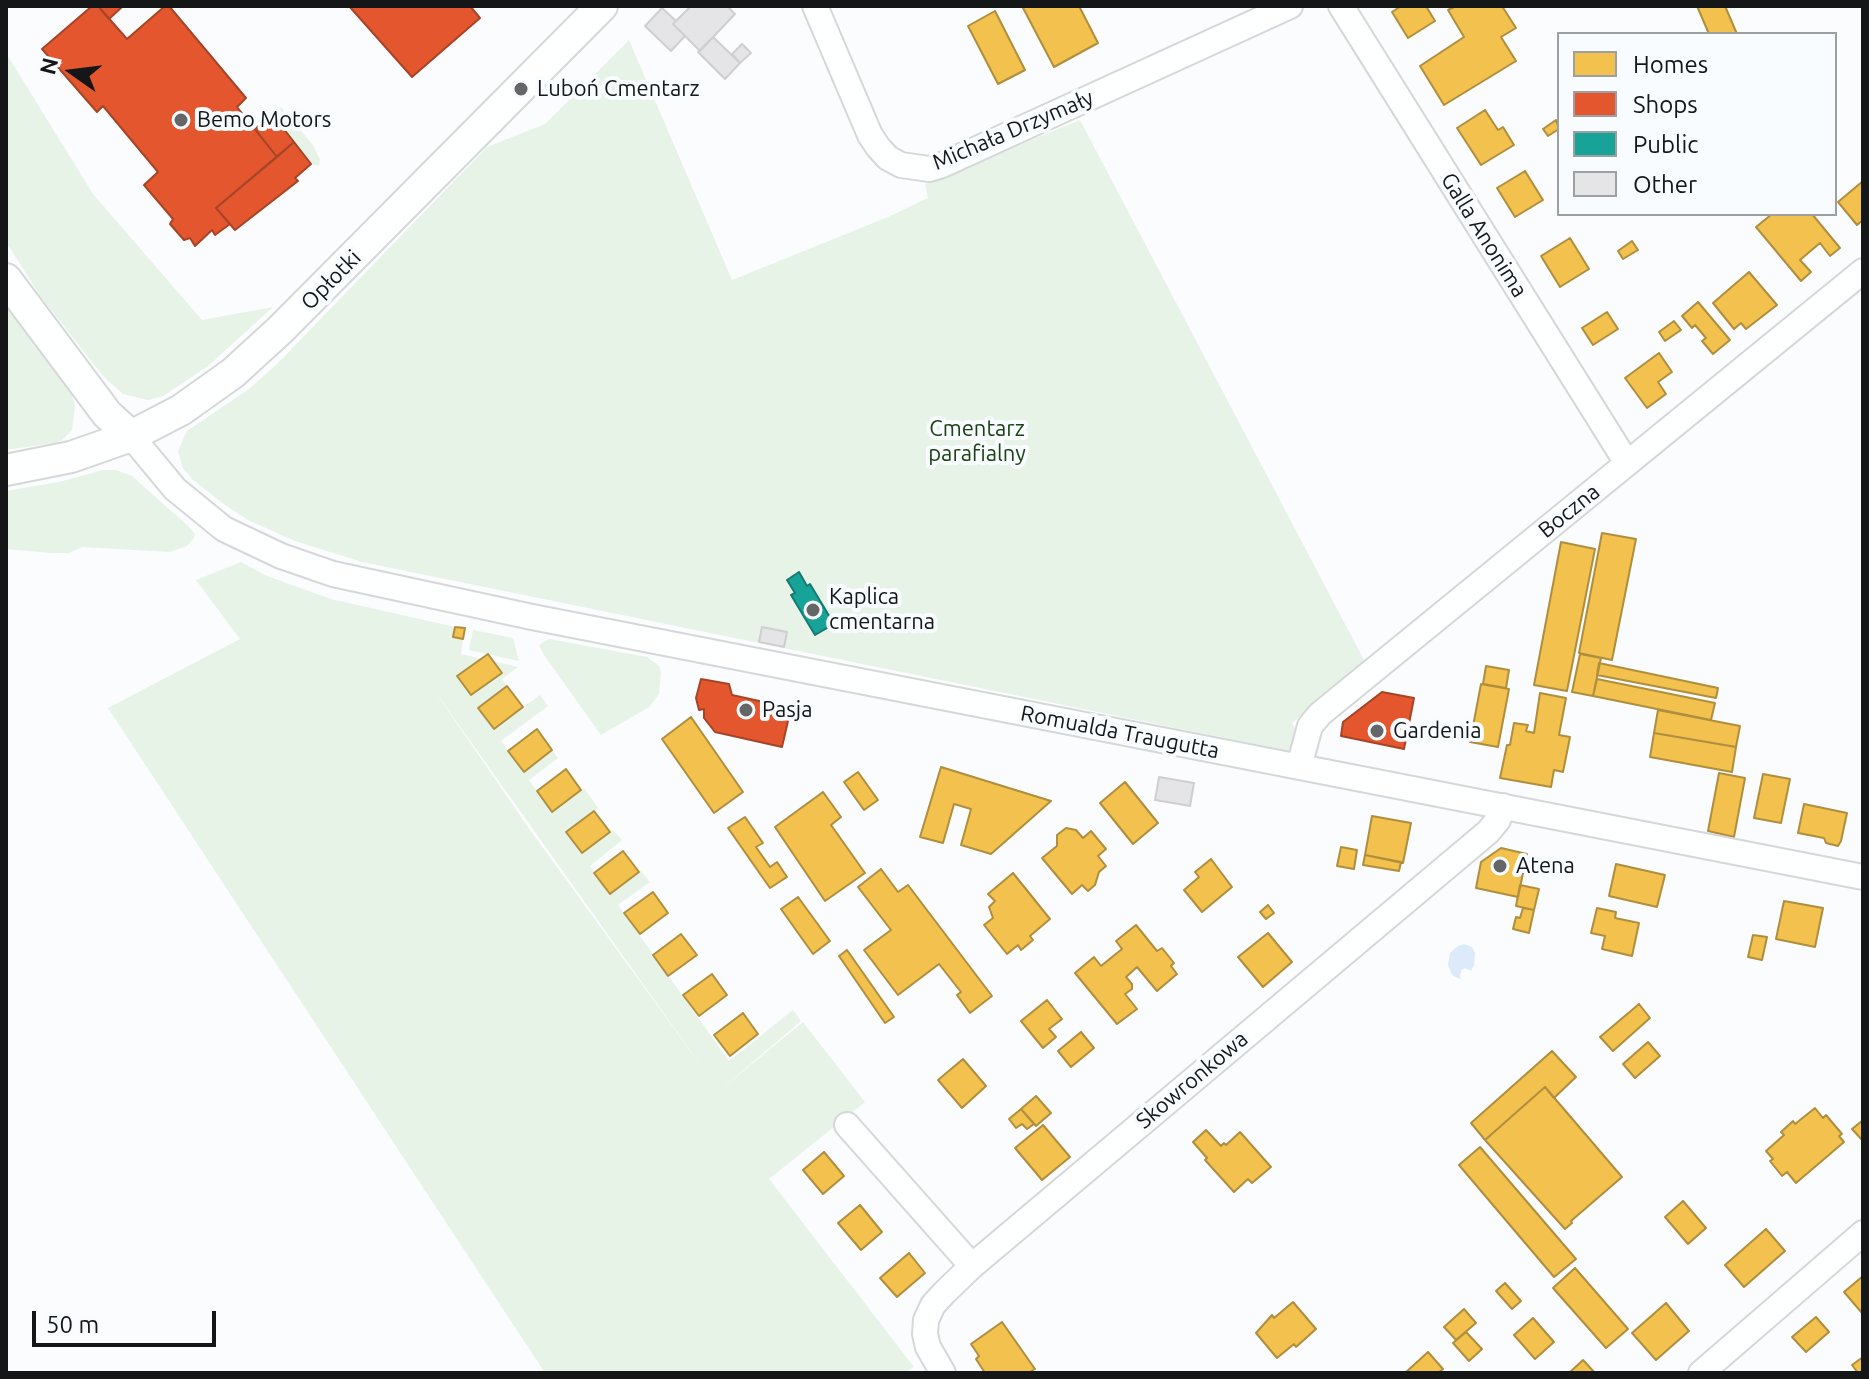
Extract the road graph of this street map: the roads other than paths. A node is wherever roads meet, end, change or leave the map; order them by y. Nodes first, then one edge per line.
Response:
1 (602, 6) edge
2 (815, 6) edge
3 (1290, 6) edge
4 (1341, 6) edge
5 (1863, 271) edge
6 (6, 279) edge
7 (131, 436) junction
8 (1627, 463) junction
9 (6, 470) edge
10 (1299, 767) junction
11 (1503, 806) junction
12 (1863, 877) edge
13 (847, 1125) dead end
14 (1863, 1233) edge
15 (972, 1266) junction
16 (943, 1373) edge
17 (1701, 1373) edge

1 - 7 street, Opłotki
2 - 3 street, Michała Drzymały
4 - 8 street, Galla Anonima
5 - 8 street, Boczna
6 - 7 street
7 - 9 street, Opłotki
7 - 10 street, Romualda Traugutta
8 - 10 street, Boczna
10 - 11 street, Romualda Traugutta
11 - 12 street, Romualda Traugutta
11 - 15 street, Skowronkowa
13 - 15 street
14 - 17 street
15 - 16 street, Skowronkowa

